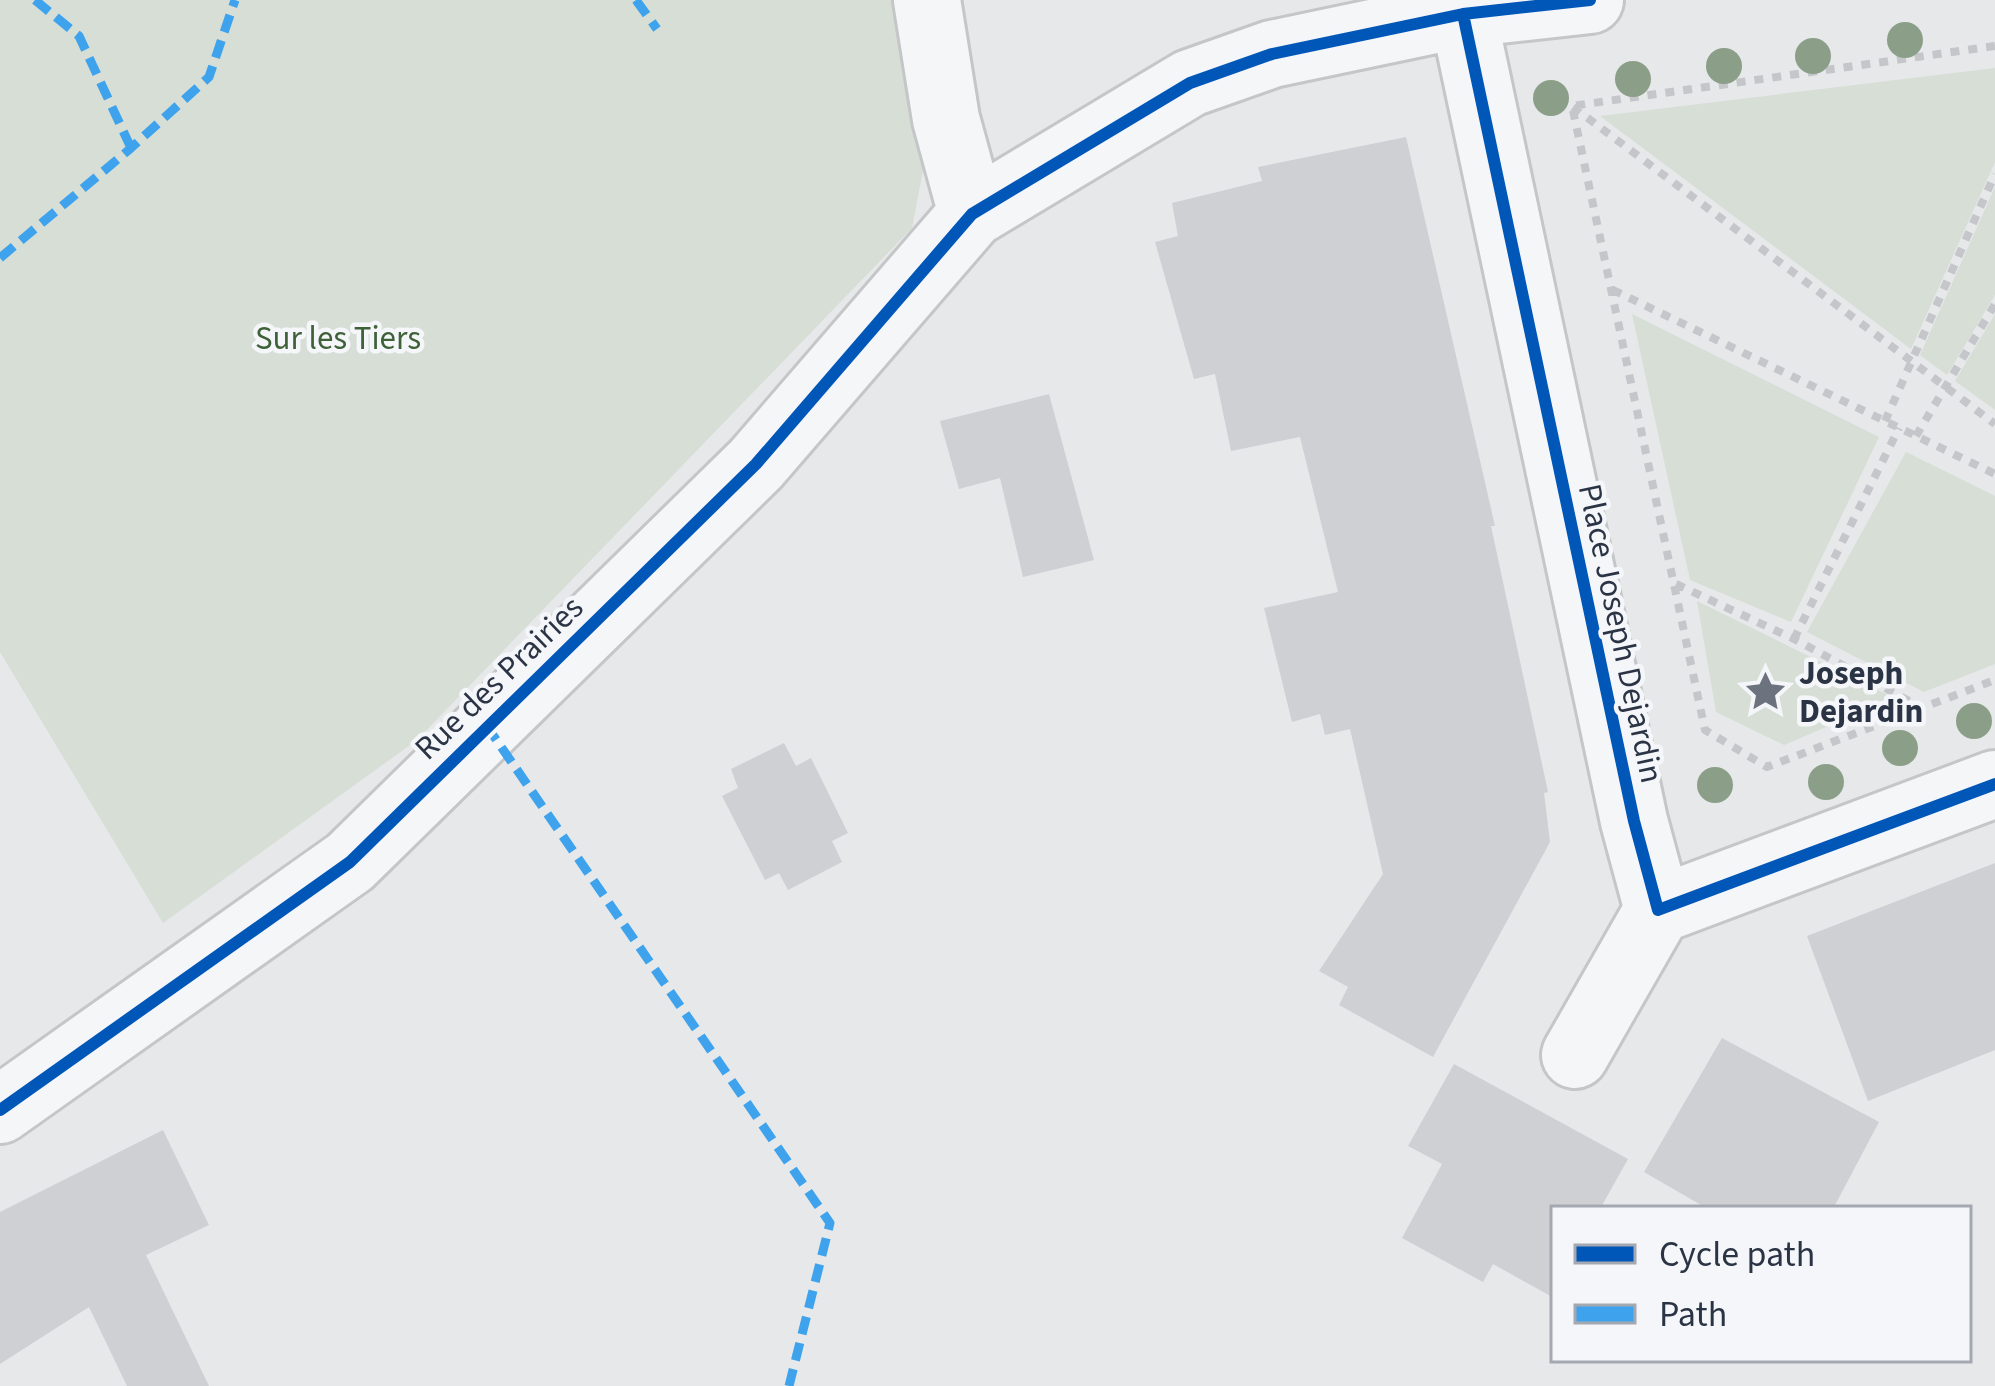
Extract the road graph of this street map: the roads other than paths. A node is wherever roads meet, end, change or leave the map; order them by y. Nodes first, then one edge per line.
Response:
1 (927, 0) edge
2 (1590, 0) edge
3 (1463, 14) junction
4 (972, 214) junction
5 (1995, 784) edge
6 (1658, 910) junction
7 (1574, 1055) dead end
8 (0, 1110) edge

1 - 4 street
2 - 3 street
3 - 4 street
3 - 6 street, Place Joseph Dejardin
4 - 8 street, Rue des Prairies
5 - 6 street
6 - 7 street

